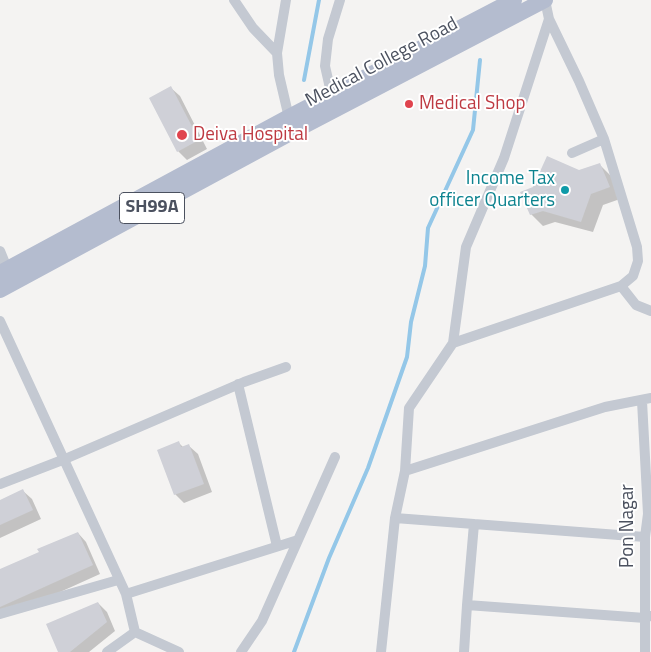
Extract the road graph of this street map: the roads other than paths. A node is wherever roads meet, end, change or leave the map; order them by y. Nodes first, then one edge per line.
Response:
1 (234, 0) edge
2 (286, 0) edge
3 (340, 0) edge
4 (545, 0) edge
5 (509, 1) edge
6 (549, 19) junction
7 (277, 53) junction
8 (328, 103) junction
9 (298, 121) junction
10 (604, 138) junction
11 (572, 153) dead end
12 (0, 251) edge
13 (5, 279) edge
14 (621, 286) junction
15 (651, 311) edge
16 (0, 321) edge
17 (453, 343) junction
18 (286, 367) dead end
19 (238, 384) junction
20 (646, 400) edge
21 (335, 457) dead end
22 (65, 459) junction
23 (405, 470) junction
24 (0, 484) edge
25 (649, 514) edge
26 (395, 518) junction
27 (474, 524) junction
28 (644, 537) junction
29 (298, 540) junction
30 (278, 546) junction
31 (118, 580) junction
32 (126, 594) junction
33 (467, 604) junction
34 (0, 614) edge
35 (648, 616) edge
36 (135, 632) junction
37 (107, 652) edge
38 (179, 652) edge
39 (241, 652) edge
40 (381, 652) edge
41 (464, 652) edge
42 (645, 652) edge

1 - 7 street
2 - 7 street
3 - 8 street
4 - 6 street
4 - 8 main road, Medical College Road / SH99A
5 - 8 main road, Medical College Road / SH99A
6 - 10 street
6 - 17 street
7 - 9 street
8 - 9 main road, Medical College Road / SH99A
9 - 13 main road, Medical College Road / SH99A
10 - 11 street
10 - 14 street
12 - 13 street
14 - 15 street
14 - 17 street
16 - 22 street
17 - 23 street
18 - 19 street
19 - 22 street
19 - 30 street
20 - 23 street
20 - 25 street, Pon Nagar
21 - 29 street
22 - 24 street
22 - 31 street
23 - 26 street
25 - 28 street, Pon Nagar
26 - 27 street
26 - 40 street
27 - 28 street
27 - 33 street
28 - 35 street, Pon Nagar
29 - 30 street
29 - 39 street
30 - 32 street
31 - 32 street
31 - 34 street
32 - 36 street
33 - 35 street
33 - 41 street
35 - 42 street, Pon Nagar
36 - 37 street
36 - 38 street

